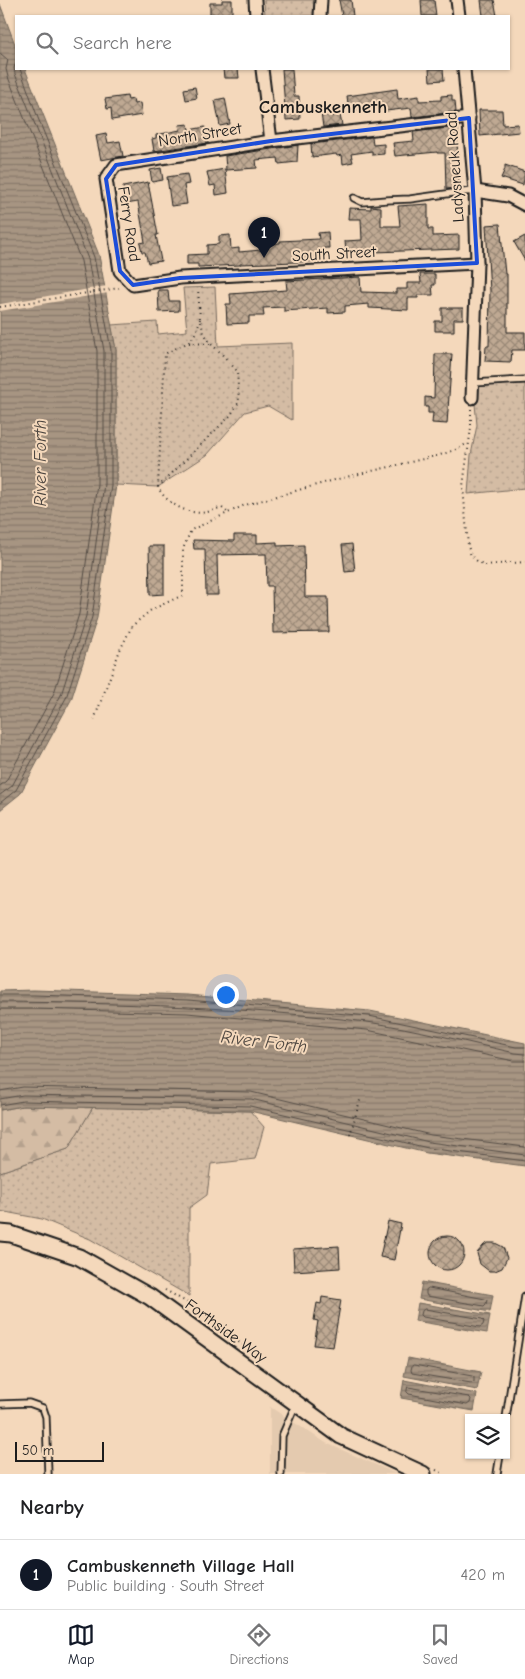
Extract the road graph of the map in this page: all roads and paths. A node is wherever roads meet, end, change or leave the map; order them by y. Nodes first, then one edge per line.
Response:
1 (255, 0) edge
2 (321, 0) edge
3 (457, 0) edge
4 (256, 15) edge
5 (320, 15) edge
6 (458, 15) edge
7 (262, 70) edge
8 (464, 70) edge
9 (469, 118) junction
10 (271, 141) junction
11 (116, 165) joint
12 (475, 191) junction
13 (354, 198) dead end
14 (525, 206) edge
15 (477, 263) junction
16 (198, 278) junction
17 (133, 284) joint
18 (111, 290) dead end
19 (0, 307) edge
20 (200, 319) junction
21 (189, 343) junction
22 (211, 344) junction
23 (525, 380) edge
24 (473, 383) junction
25 (472, 398) joint
26 (468, 443) junction
27 (158, 487) junction
28 (227, 512) junction
29 (525, 562) edge
30 (94, 720) dead end
31 (361, 1097) dead end
32 (350, 1134) dead end
33 (0, 1233) edge
34 (525, 1296) edge
35 (0, 1404) edge
36 (296, 1404) junction
37 (507, 1414) edge
38 (499, 1459) edge
39 (48, 1474) edge
40 (281, 1474) edge
41 (423, 1474) edge
42 (497, 1474) edge

1 - 4 street
2 - 5 street
3 - 6 street
7 - 10 street
8 - 9 street, Ladysneuk Road
9 - 10 street, North Street
9 - 12 street, Ladysneuk Road
10 - 11 street, North Street
11 - 17 street, Ferry Road
12 - 13 lane
12 - 14 street
12 - 15 street, Ladysneuk Road
15 - 16 street, South Street
15 - 24 street, Ladysneuk Road
16 - 17 street, South Street
16 - 20 path
18 - 19 path
20 - 21 path
20 - 22 path
21 - 22 path
21 - 27 path
22 - 27 path
23 - 24 lane
24 - 25 street, Ladysneuk Road
25 - 26 path
26 - 28 path
26 - 29 path
27 - 28 path
28 - 30 path
31 - 32 path
33 - 36 street, Forthside Way
34 - 37 lane
35 - 39 lane
36 - 40 lane
36 - 41 street, Forthside Way
38 - 42 lane

